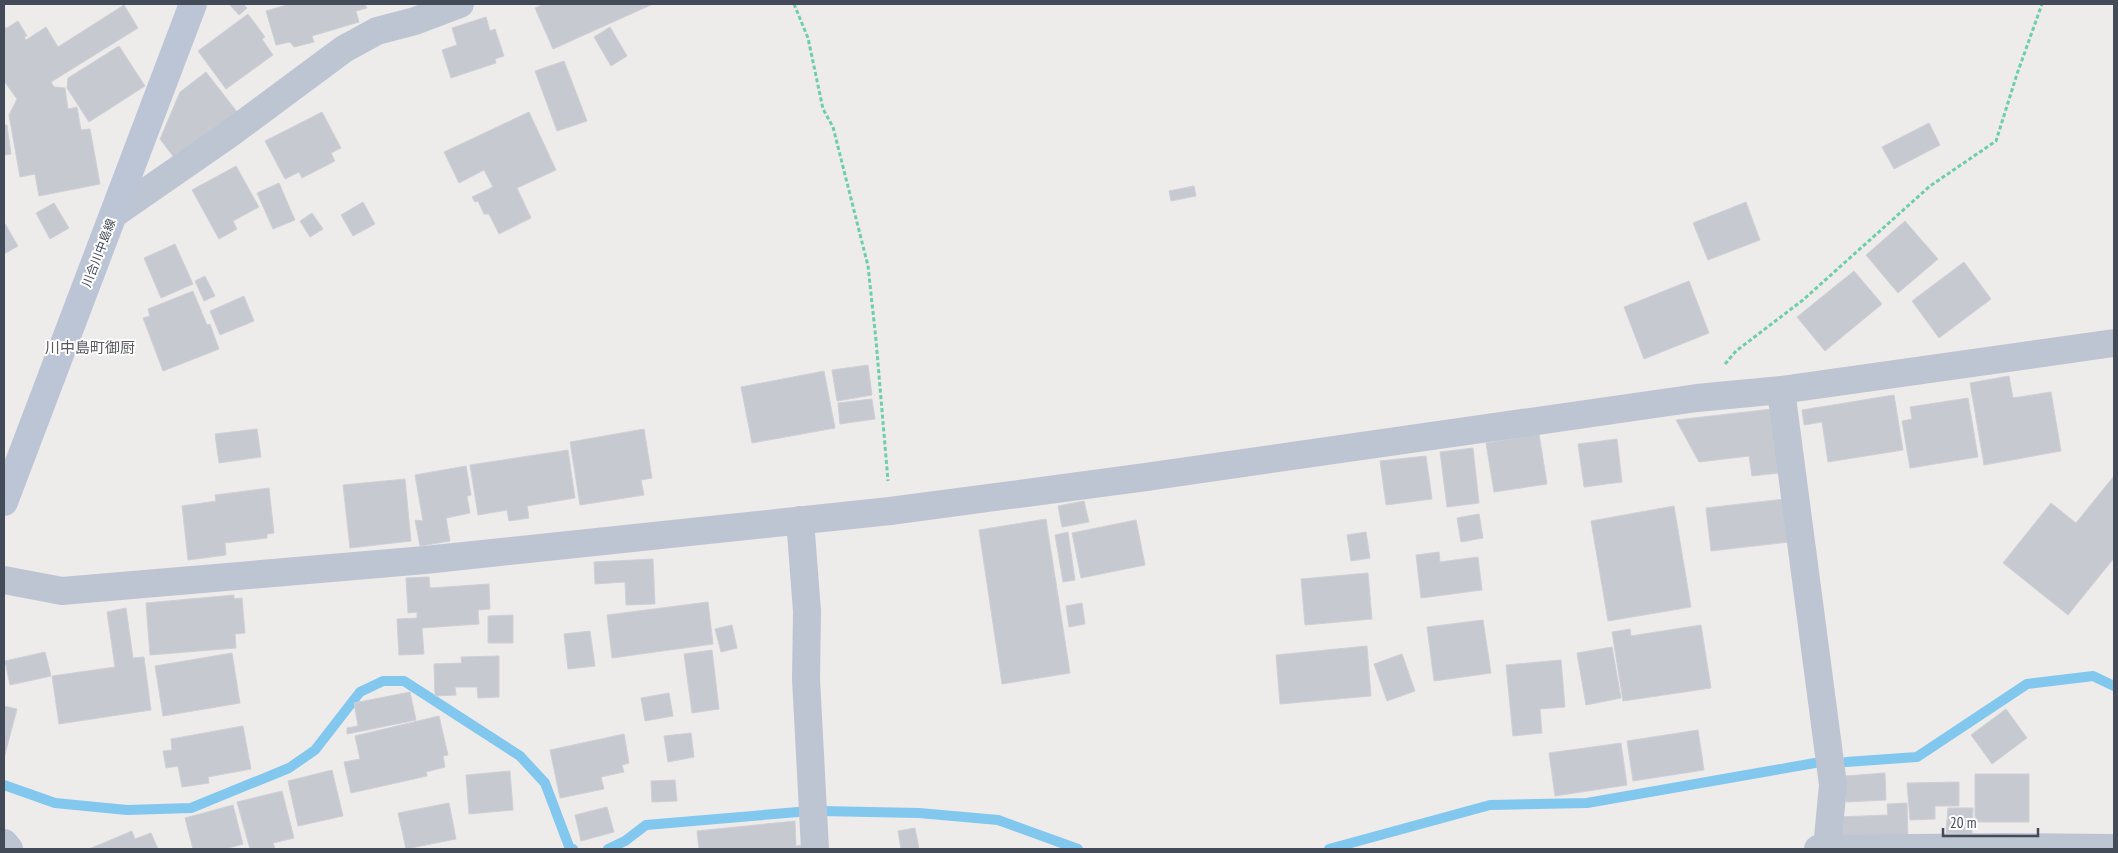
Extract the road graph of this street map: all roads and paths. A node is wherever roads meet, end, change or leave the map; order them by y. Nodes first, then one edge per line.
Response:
1 (193, 4) edge
2 (460, 4) edge
3 (794, 4) edge
4 (2042, 4) edge
5 (114, 214) junction
6 (2114, 343) edge
7 (1781, 390) junction
8 (1697, 398) junction
9 (4, 502) edge
10 (890, 511) junction
11 (800, 520) junction
12 (4, 580) edge
13 (4, 843) edge
14 (2114, 848) edge
15 (9, 849) edge
16 (815, 849) edge
17 (1825, 849) edge

1 - 5 main road, 川合川中島線
2 - 5 street
3 - 10 path
4 - 8 path
5 - 9 main road, 川合川中島線
6 - 7 street
7 - 8 street
7 - 17 street
8 - 10 street
10 - 11 street
11 - 12 street
11 - 16 street
13 - 15 street
14 - 17 street

